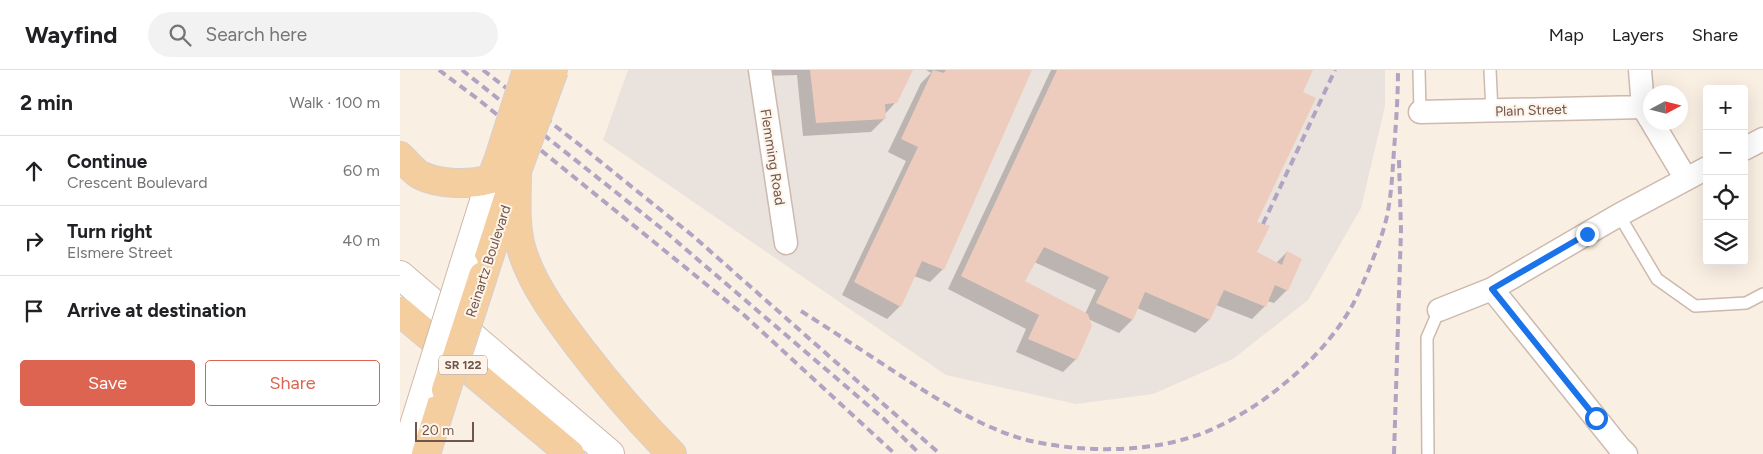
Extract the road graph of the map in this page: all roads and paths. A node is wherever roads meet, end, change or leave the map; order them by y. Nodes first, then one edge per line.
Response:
1 (527, 70) edge
2 (554, 70) edge
3 (760, 70) edge
4 (1418, 70) edge
5 (1490, 70) edge
6 (1640, 70) edge
7 (1643, 85) edge
8 (1420, 112) joint
9 (1492, 112) junction
10 (1643, 116) edge
11 (1657, 130) edge
12 (1763, 139) edge
13 (1748, 147) edge
14 (400, 156) edge
15 (502, 169) junction
16 (1703, 170) edge
17 (1686, 180) junction
18 (1619, 215) junction
19 (786, 243) dead end
20 (400, 275) edge
21 (1492, 289) junction
22 (1763, 294) edge
23 (1439, 310) joint
24 (400, 312) edge
25 (436, 387) junction
26 (405, 454) edge
27 (426, 454) edge
28 (570, 454) edge
29 (610, 454) edge
30 (672, 454) edge
31 (1428, 454) edge
32 (1626, 454) edge

1 - 15 main road, Reinartz Boulevard, bridge
2 - 15 main road, Reinartz Boulevard / SR 122, bridge
3 - 19 street, Flemming Road
4 - 8 lane
5 - 9 lane
6 - 7 street
8 - 9 street, Plain Street
9 - 10 street, Plain Street
11 - 17 street
12 - 13 street
14 - 15 main road
15 - 25 main road, Reinartz Boulevard / SR 122, bridge
15 - 30 main road
16 - 17 street
17 - 18 street
18 - 21 street
18 - 22 lane
20 - 29 main road
21 - 23 street
21 - 32 street
23 - 31 lane
24 - 28 main road, SR 122
25 - 26 main road, Reinartz Boulevard
25 - 27 main road, Reinartz Boulevard / SR 122

